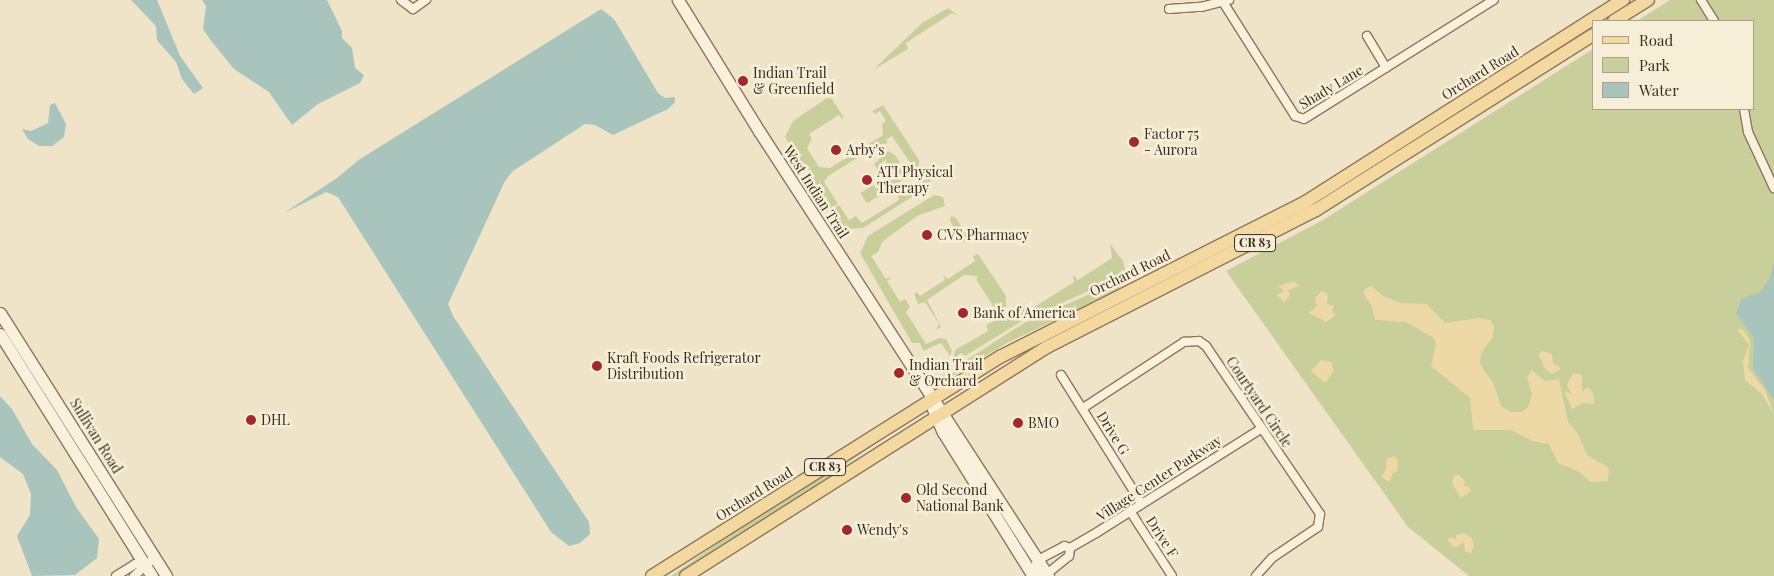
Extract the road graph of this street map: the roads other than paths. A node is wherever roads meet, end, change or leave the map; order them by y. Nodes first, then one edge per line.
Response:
1 (401, 0) edge
2 (426, 0) edge
3 (678, 0) edge
4 (1494, 0) edge
5 (1623, 0) edge
6 (1648, 0) edge
7 (1701, 0) edge
8 (1226, 1) edge
9 (1169, 9) dead end
10 (1616, 20) edge
11 (1713, 20) edge
12 (1367, 36) dead end
13 (1592, 36) edge
14 (1386, 68) junction
15 (1744, 110) edge
16 (1774, 188) edge
17 (0, 313) edge
18 (4, 324) edge
19 (0, 335) edge
20 (1061, 375) dead end
21 (932, 400) junction
22 (1083, 408) junction
23 (939, 415) junction
24 (1262, 428) junction
25 (1142, 504) junction
26 (1130, 511) junction
27 (1070, 548) junction
28 (1038, 560) junction
29 (149, 561) junction
30 (1032, 575) edge
31 (1048, 575) edge
32 (116, 576) edge
33 (134, 576) edge
34 (152, 576) edge
35 (166, 576) edge
36 (652, 576) edge
37 (686, 576) edge
38 (1172, 576) edge
39 (1256, 576) edge

1 - 2 street
3 - 21 street, West Indian Trail
4 - 14 street, Shady Lane
5 - 21 main road, Orchard Road / CR 83
6 - 10 main road
7 - 11 street
8 - 9 street
8 - 14 street, Shady Lane
12 - 14 street
13 - 23 main road, Orchard Road / CR 83
15 - 16 street
17 - 18 street, Sullivan Road
18 - 19 street
18 - 29 street, Sullivan Road
19 - 29 street, Sullivan Road
20 - 22 street, Drive G
21 - 23 street, West Indian Trail
21 - 36 main road, Orchard Road / CR 83
22 - 24 street, Courtyard Circle
22 - 25 street, Drive G
23 - 28 street, West Indian Trail
23 - 30 street, West Indian Trail
23 - 37 main road, Orchard Road / CR 83
24 - 25 street, Village Center Parkway
24 - 39 street, Courtyard Circle
25 - 26 street, Village Center Parkway
26 - 27 street, Village Center Parkway
26 - 38 street, Drive F
27 - 28 street, Village Center Parkway
27 - 31 street, Village Center Parkway
28 - 30 street
28 - 31 street
29 - 32 street
29 - 33 street
29 - 34 street, Sullivan Road
29 - 35 street, Sullivan Road
30 - 31 street

